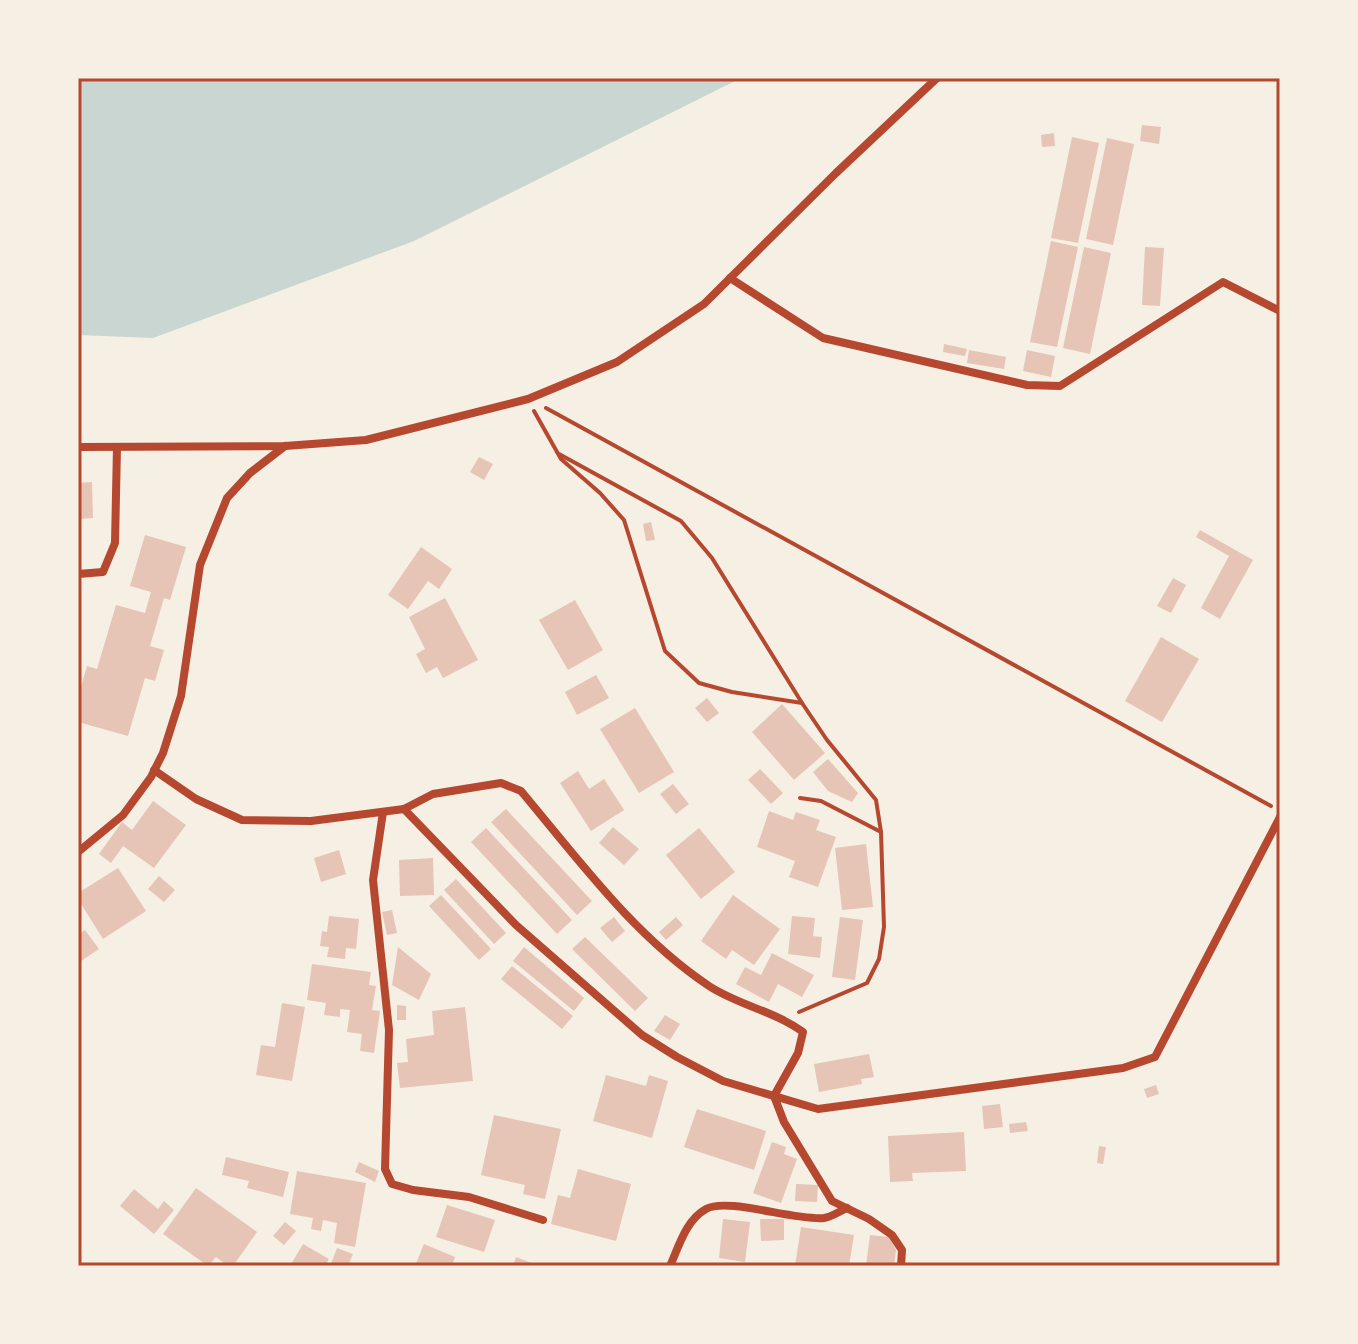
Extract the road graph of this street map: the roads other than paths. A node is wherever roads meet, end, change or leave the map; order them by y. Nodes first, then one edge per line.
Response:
1 (937, 78) edge
2 (730, 278) junction
3 (1280, 311) edge
4 (285, 446) junction
5 (78, 447) edge
6 (117, 447) junction
7 (78, 574) edge
8 (154, 770) junction
9 (404, 809) junction
10 (383, 812) junction
11 (1280, 814) edge
12 (78, 852) edge
13 (774, 1096) junction
14 (847, 1208) junction
15 (543, 1220) dead end
16 (670, 1266) edge
17 (901, 1266) edge

1 - 2 street
2 - 3 street
2 - 4 street
4 - 6 street
4 - 8 street
5 - 6 street
6 - 7 street
8 - 10 street
8 - 12 street
9 - 10 street
9 - 13 street
9 - 13 street
10 - 15 street
11 - 13 street
13 - 14 street
14 - 16 street
14 - 17 street

